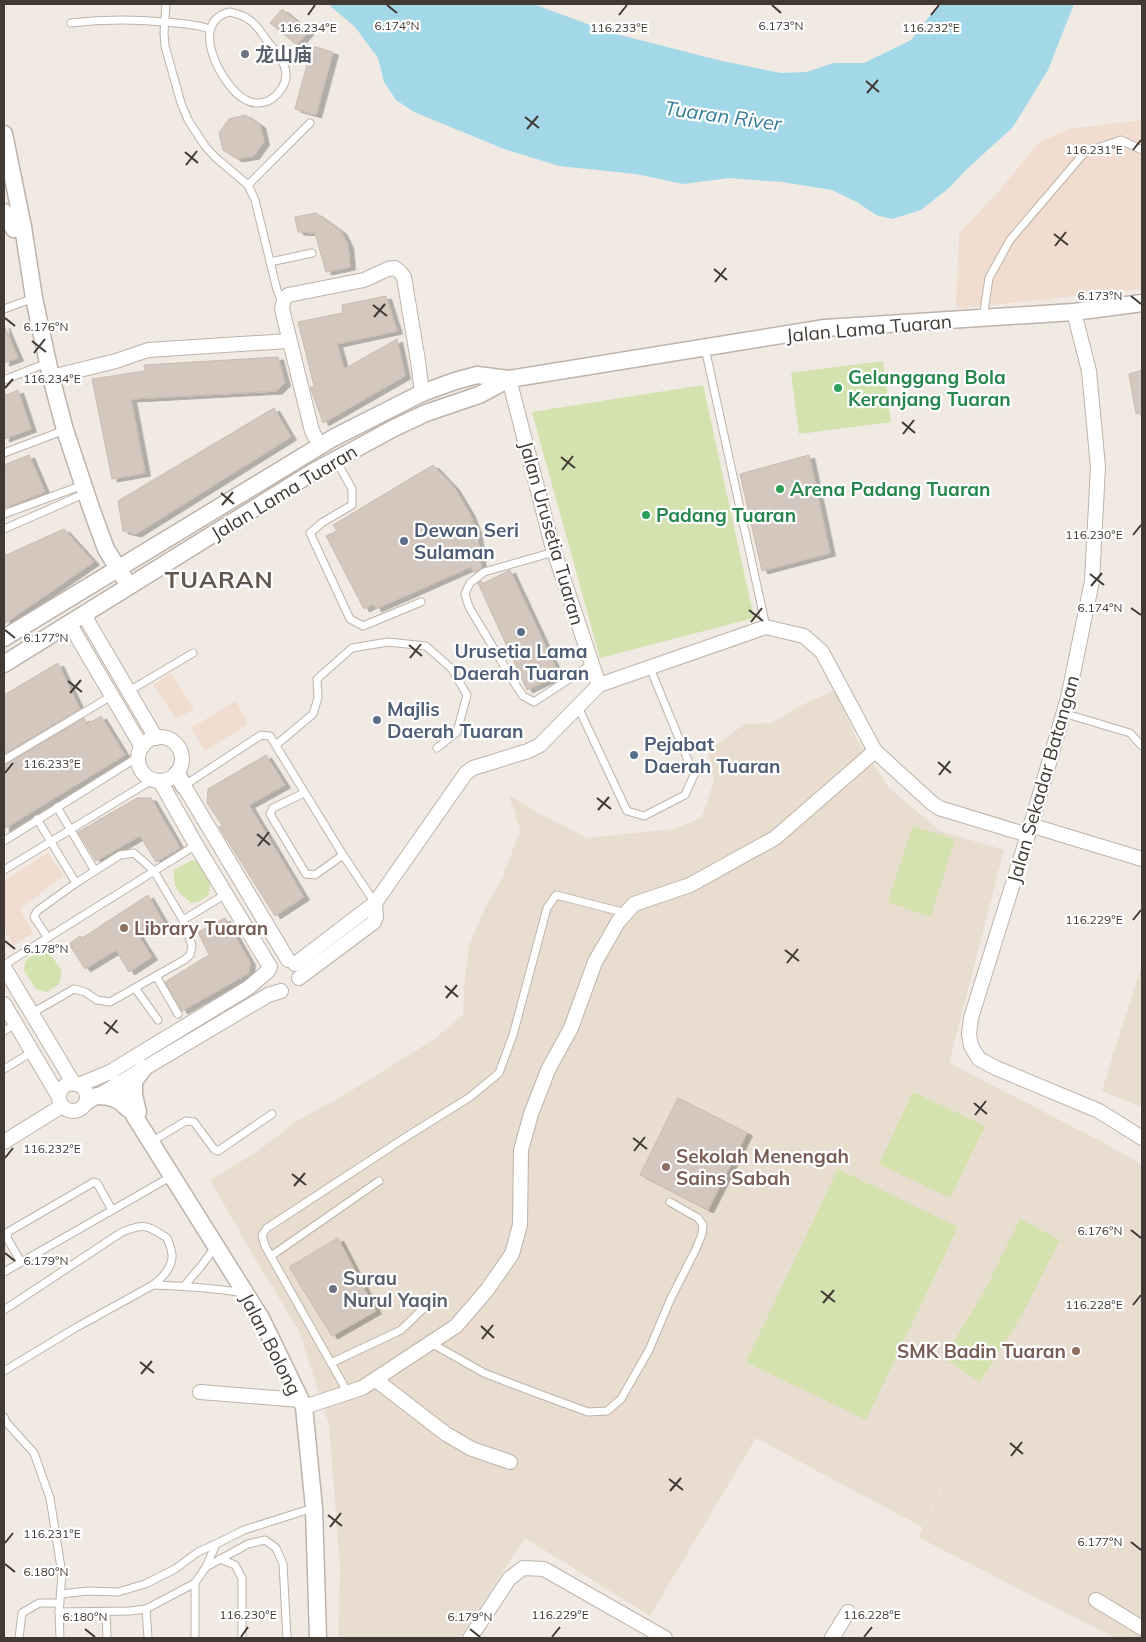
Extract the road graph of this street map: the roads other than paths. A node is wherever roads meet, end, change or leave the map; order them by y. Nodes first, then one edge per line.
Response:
1 (166, 4) edge
2 (164, 22) junction
3 (71, 23) dead end
4 (210, 29) junction
5 (310, 123) dead end
6 (4, 134) edge
7 (1142, 150) edge
8 (248, 185) junction
9 (4, 212) edge
10 (15, 229) junction
11 (312, 253) dead end
12 (270, 262) junction
13 (34, 298) junction
14 (284, 299) junction
15 (1142, 303) edge
16 (4, 309) edge
17 (1074, 312) junction
18 (983, 318) junction
19 (290, 341) junction
20 (705, 348) junction
21 (49, 370) junction
22 (508, 379) junction
23 (4, 380) edge
24 (422, 393) junction
25 (65, 430) junction
26 (320, 446) junction
27 (4, 453) edge
28 (336, 459) junction
29 (85, 488) junction
30 (4, 514) edge
31 (4, 529) edge
32 (106, 549) junction
33 (554, 552) junction
34 (119, 568) junction
35 (129, 587) junction
36 (62, 602) junction
37 (421, 602) dead end
38 (84, 615) junction
39 (70, 624) junction
40 (766, 627) junction
41 (4, 638) edge
42 (194, 653) dead end
43 (4, 664) edge
44 (592, 664) junction
45 (650, 668) junction
46 (599, 685) junction
47 (129, 691) junction
48 (112, 695) junction
49 (578, 707) junction
50 (1063, 714) junction
51 (156, 738) junction
52 (276, 746) junction
53 (1142, 746) edge
54 (437, 748) dead end
55 (875, 751) junction
56 (140, 752) junction
57 (4, 760) edge
58 (181, 779) junction
59 (156, 781) junction
60 (304, 792) junction
61 (57, 807) junction
62 (37, 819) junction
63 (70, 830) junction
64 (1029, 830) junction
65 (4, 841) edge
66 (51, 841) junction
67 (196, 845) junction
68 (343, 855) junction
69 (1142, 860) edge
70 (4, 870) edge
71 (95, 871) junction
72 (154, 871) junction
73 (76, 883) junction
74 (227, 894) junction
75 (375, 903) junction
76 (626, 913) junction
77 (183, 920) junction
78 (48, 938) junction
79 (292, 962) junction
80 (4, 966) edge
81 (269, 969) junction
82 (156, 976) junction
83 (299, 978) junction
84 (135, 988) junction
85 (281, 991) junction
86 (4, 1004) edge
87 (32, 1013) junction
88 (178, 1014) dead end
89 (158, 1020) dead end
90 (10, 1027) edge
91 (32, 1052) junction
92 (144, 1068) junction
93 (4, 1069) edge
94 (114, 1078) junction
95 (76, 1084) junction
96 (91, 1099) junction
97 (60, 1101) junction
98 (272, 1114) dead end
99 (138, 1122) junction
100 (1142, 1138) edge
101 (4, 1142) edge
102 (150, 1142) junction
103 (172, 1176) junction
104 (379, 1181) dead end
105 (670, 1202) dead end
106 (112, 1210) junction
107 (216, 1246) junction
108 (271, 1256) junction
109 (20, 1262) junction
110 (4, 1272) edge
111 (153, 1285) junction
112 (184, 1286) junction
113 (246, 1294) junction
114 (431, 1302) dead end
115 (4, 1310) edge
116 (431, 1343) junction
117 (331, 1363) junction
118 (4, 1370) edge
119 (376, 1380) junction
120 (200, 1392) dead end
121 (348, 1393) junction
122 (302, 1404) junction
123 (4, 1417) edge
124 (510, 1462) dead end
125 (314, 1508) junction
126 (216, 1544) junction
127 (220, 1559) junction
128 (206, 1567) junction
129 (195, 1583) junction
130 (61, 1594) junction
131 (1096, 1600) dead end
132 (60, 1603) junction
133 (146, 1609) junction
134 (59, 1612) junction
135 (106, 1612) junction
136 (848, 1612) dead end
137 (1142, 1628) edge
138 (19, 1638) edge
139 (60, 1638) edge
140 (107, 1638) edge
141 (148, 1638) edge
142 (195, 1638) edge
143 (242, 1638) edge
144 (287, 1638) edge
145 (318, 1638) edge
146 (470, 1638) edge
147 (665, 1638) edge
148 (832, 1638) edge

1 - 2 lane
2 - 3 lane
2 - 4 lane
2 - 8 lane
4 - 4 lane
5 - 8 lane
6 - 10 street
7 - 18 lane
8 - 12 lane
9 - 10 street
10 - 13 street
11 - 12 lane
12 - 14 lane
13 - 16 lane
13 - 21 street
14 - 19 street
14 - 24 street
15 - 17 street, Jalan Lama Tuaran
17 - 18 street, Jalan Lama Tuaran
17 - 50 street, Jalan Sekadar Batangan
18 - 20 street, Jalan Lama Tuaran
19 - 21 street
19 - 26 street
20 - 22 street, Jalan Lama Tuaran
20 - 40 lane
21 - 23 lane
21 - 25 street
22 - 24 street, Jalan Lama Tuaran
22 - 28 street, Jalan Lama Tuaran
22 - 33 street, Jalan Urusetia Tuaran
24 - 26 street, Jalan Lama Tuaran
25 - 27 lane
25 - 29 street
26 - 34 street, Jalan Lama Tuaran
28 - 35 street, Jalan Lama Tuaran
28 - 37 lane
29 - 30 lane
29 - 31 lane
29 - 32 street
32 - 34 street
32 - 36 street
33 - 44 street, Jalan Urusetia Tuaran
33 - 44 lane
34 - 35 street
34 - 36 street, Jalan Lama Tuaran
35 - 38 street, Jalan Lama Tuaran
36 - 39 street
36 - 41 street
38 - 39 street, Jalan Lama Tuaran
38 - 47 street
39 - 43 street, Jalan Lama Tuaran
39 - 48 street
40 - 45 street
40 - 55 street
42 - 47 lane
44 - 46 street, Jalan Urusetia Tuaran
45 - 46 street
45 - 49 lane
46 - 49 street
47 - 51 street
48 - 56 street
48 - 57 lane
49 - 75 street
50 - 53 lane
50 - 64 street, Jalan Sekadar Batangan
51 - 56 street
51 - 58 street
52 - 54 lane
52 - 58 lane
52 - 60 lane
55 - 64 street
55 - 76 street
56 - 59 street
56 - 61 lane
58 - 59 street
58 - 79 street
59 - 63 lane
59 - 67 street
60 - 68 lane
60 - 68 lane
61 - 62 lane
61 - 63 lane
62 - 65 lane
62 - 66 lane
63 - 66 lane
63 - 71 lane
64 - 69 street
64 - 100 street, Jalan Sekadar Batangan
66 - 70 lane
66 - 73 lane
67 - 72 lane
67 - 74 street
68 - 75 lane
71 - 72 lane
71 - 73 lane
72 - 77 lane
72 - 78 lane
73 - 78 lane
74 - 77 lane
74 - 81 street
75 - 79 street
75 - 83 street
76 - 108 lane
76 - 116 street
77 - 82 lane
78 - 80 lane
79 - 81 street
79 - 83 street
80 - 87 street
81 - 85 street
81 - 94 street
82 - 84 lane
82 - 88 lane
83 - 85 street
84 - 87 lane
84 - 89 lane
85 - 92 street
86 - 90 street
87 - 95 street
90 - 91 street
91 - 93 lane
91 - 97 street
92 - 94 street
92 - 99 street
94 - 95 street
94 - 96 street
94 - 99 street, Jalan Bolong
95 - 96 street
95 - 97 street
96 - 97 street
96 - 99 street
97 - 101 street
98 - 102 lane
99 - 102 street, Jalan Bolong
102 - 103 street, Jalan Bolong
103 - 106 lane
103 - 107 street, Jalan Bolong
104 - 108 lane
105 - 116 lane
106 - 109 lane
106 - 109 lane
107 - 112 lane
107 - 113 street, Jalan Bolong
108 - 117 lane
109 - 110 lane
111 - 112 lane
111 - 115 lane
111 - 118 lane
112 - 113 lane
113 - 122 street, Jalan Bolong
114 - 117 lane
116 - 119 street
117 - 121 lane
119 - 121 street
119 - 124 street
120 - 122 street
121 - 122 street
122 - 125 street, Jalan Bolong
123 - 130 lane
125 - 126 lane
125 - 145 street, Jalan Bolong
126 - 128 lane
126 - 130 lane
127 - 128 lane
127 - 143 lane
127 - 144 lane
128 - 129 lane
129 - 133 lane
129 - 142 lane
130 - 132 lane
131 - 137 street
132 - 134 lane
132 - 138 lane
133 - 135 lane
133 - 141 lane
134 - 135 lane
134 - 139 lane
135 - 140 lane
136 - 148 street
146 - 147 street

